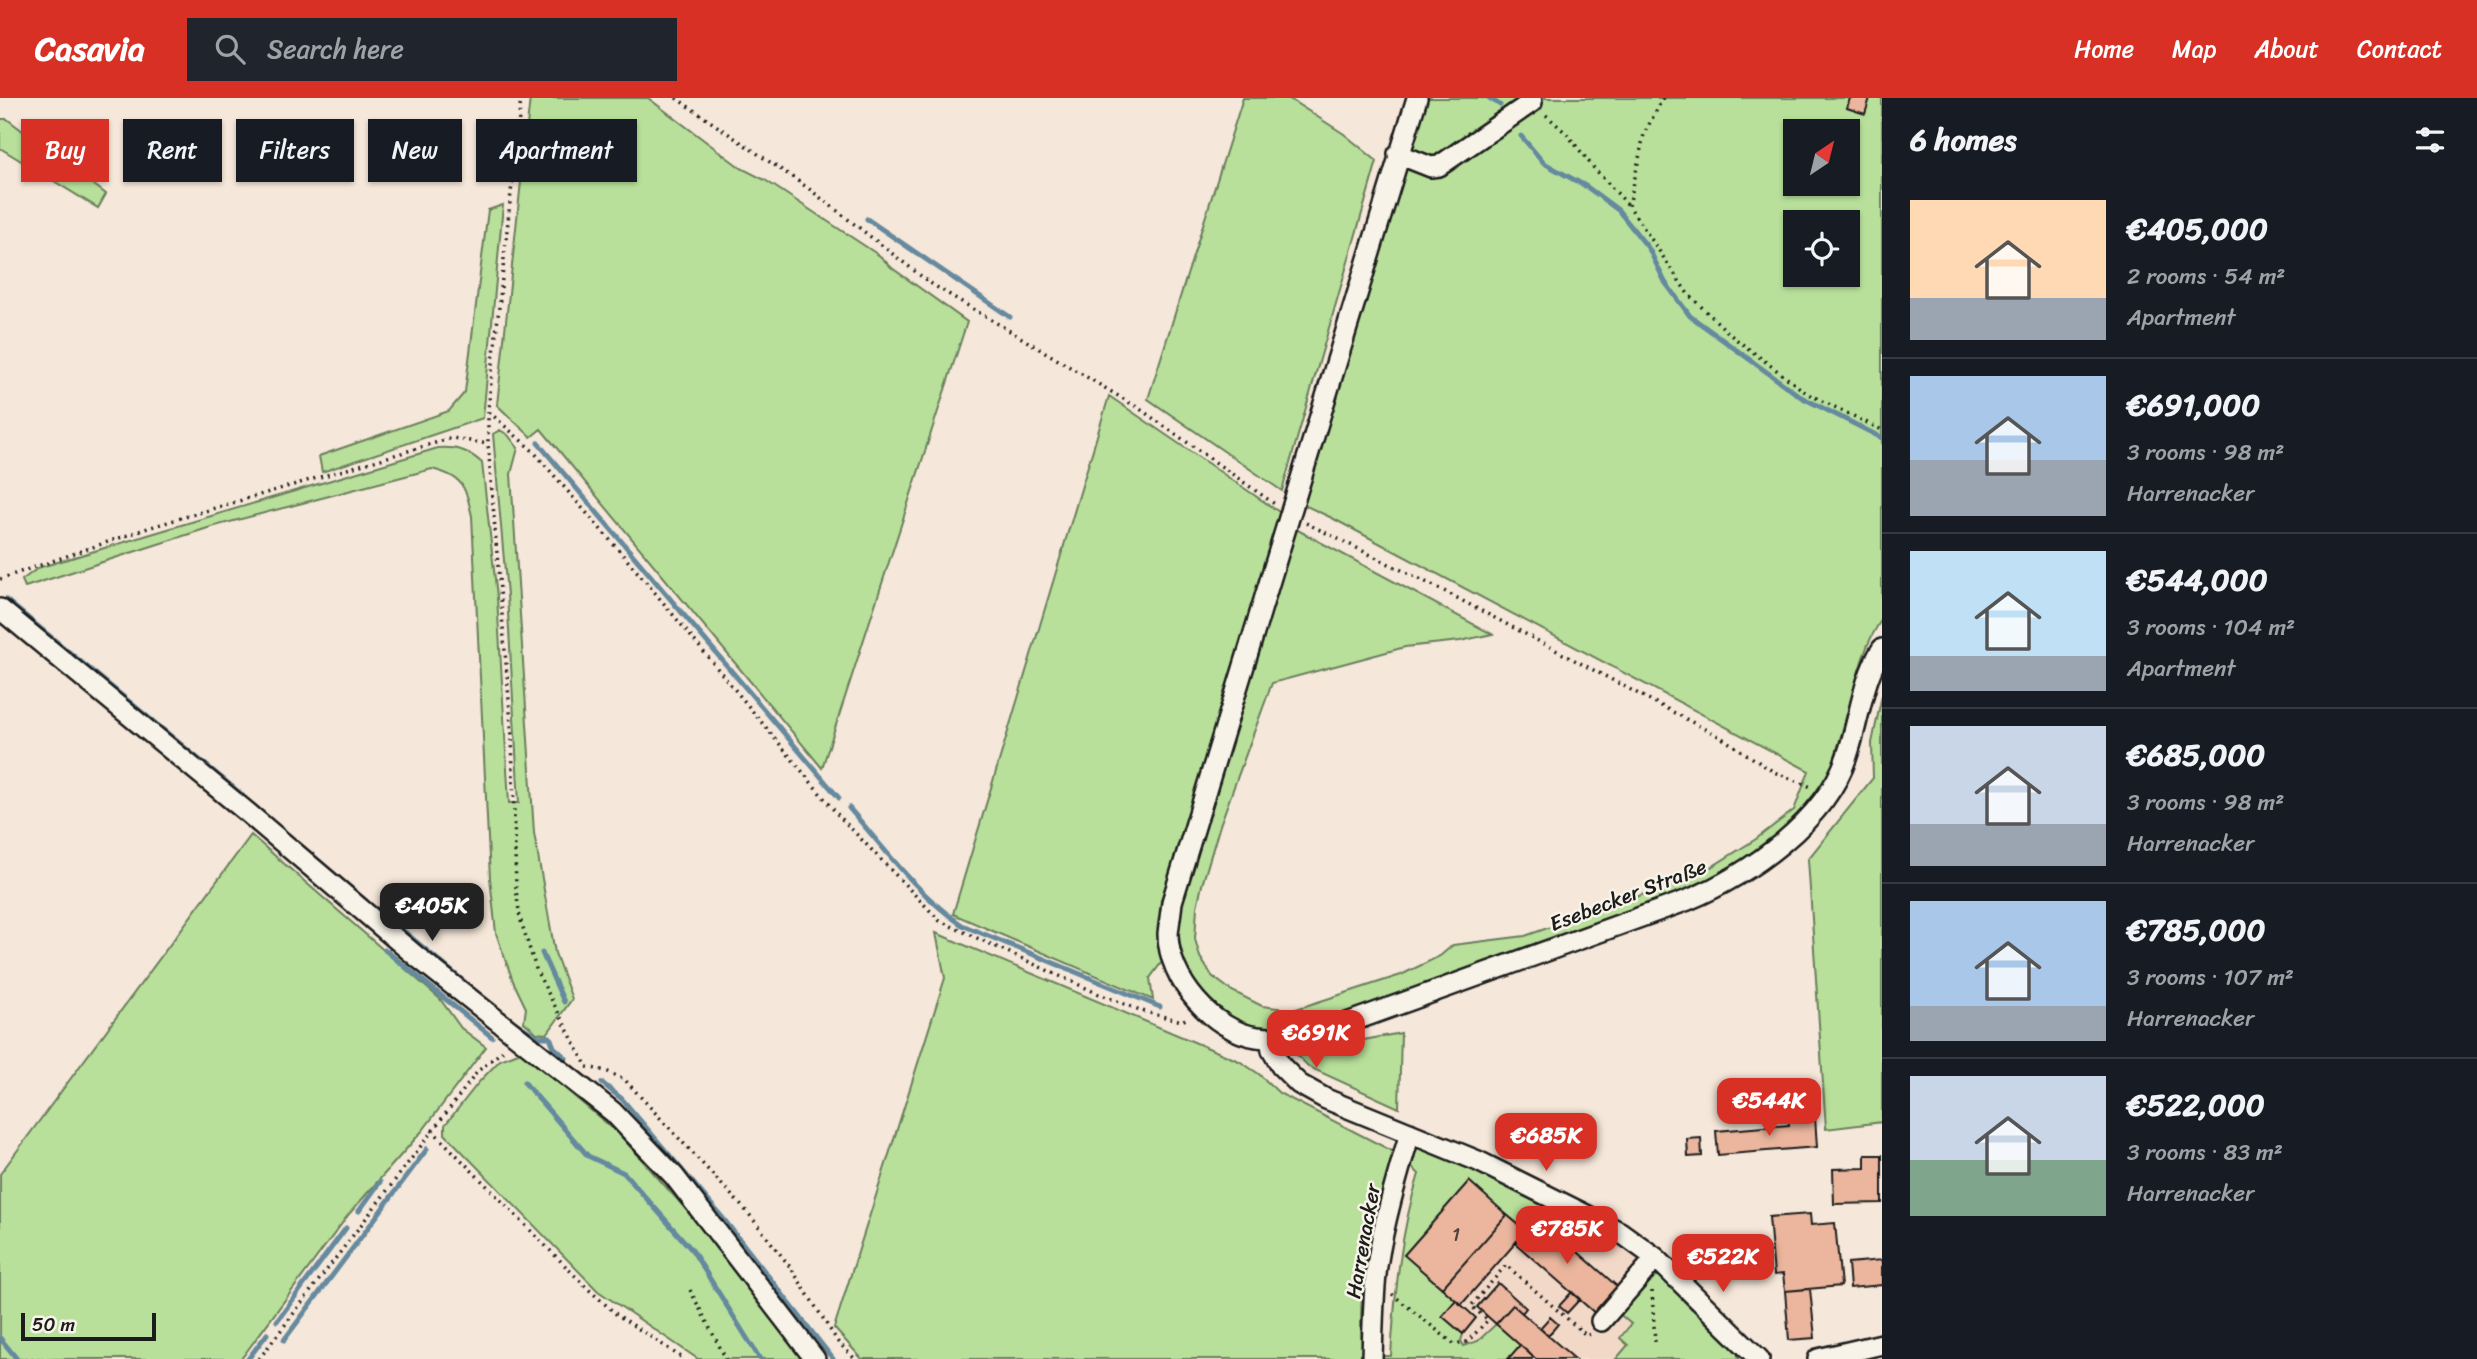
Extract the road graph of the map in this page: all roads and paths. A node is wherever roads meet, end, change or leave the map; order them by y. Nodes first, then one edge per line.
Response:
1 (521, 98) edge
2 (676, 98) edge
3 (1416, 98) edge
4 (1663, 98) edge
5 (1532, 103) joint
6 (1398, 155) junction
7 (1629, 206) junction
8 (488, 411) junction
9 (1882, 430) edge
10 (488, 444) junction
11 (1289, 514) junction
12 (0, 579) edge
13 (0, 609) edge
14 (1882, 649) edge
15 (1828, 795) junction
16 (1202, 1008) junction
17 (519, 1038) junction
18 (1270, 1038) junction
19 (432, 1130) junction
20 (1410, 1133) junction
21 (1656, 1258) junction
22 (1376, 1281) junction
23 (690, 1290) dead end
24 (1601, 1321) joint
25 (1656, 1343) dead end
26 (1882, 1344) edge
27 (259, 1359) edge
28 (684, 1359) edge
29 (726, 1359) edge
30 (815, 1359) edge
31 (855, 1359) edge
32 (1372, 1359) edge
33 (1759, 1359) edge
34 (1818, 1359) edge

1 - 8 path
2 - 11 path
3 - 6 street, Esebecker Straße
4 - 7 path
5 - 6 street
5 - 7 path
6 - 11 street, Esebecker Straße
7 - 9 path
8 - 10 path
8 - 16 path
10 - 12 path
10 - 31 path
11 - 15 path
11 - 16 street, Esebecker Straße
13 - 17 street
14 - 15 street, Esebecker Straße
15 - 18 street, Esebecker Straße
16 - 18 street, Esebecker Straße
17 - 19 path
17 - 30 street
18 - 20 street
19 - 27 path
19 - 28 path
20 - 21 street
20 - 22 street, Harrenacker
21 - 24 street
21 - 25 path
21 - 33 street
22 - 24 path
22 - 32 street, Harrenacker
23 - 29 path
26 - 34 street

